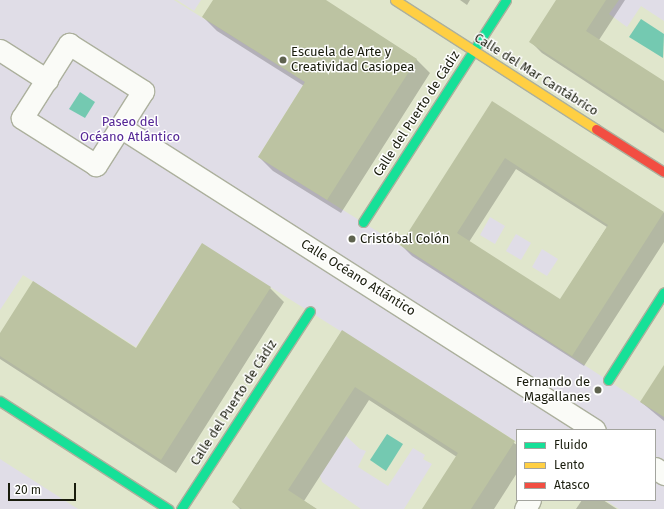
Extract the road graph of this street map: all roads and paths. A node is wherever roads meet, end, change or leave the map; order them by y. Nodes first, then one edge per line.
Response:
1 (395, 0) edge
2 (506, 0) edge
3 (0, 50) edge
4 (474, 50) junction
5 (46, 80) junction
6 (120, 127) junction
7 (664, 172) edge
8 (363, 222) dead end
9 (664, 292) edge
10 (310, 311) dead end
11 (608, 380) dead end
12 (0, 401) edge
13 (593, 429) edge
14 (168, 509) edge
15 (181, 509) edge

1 - 4 street, Calle del Mar Cantábrico
2 - 4 street, Calle del Puerto de Cádiz
3 - 5 street
4 - 7 street, Calle del Mar Cantábrico
4 - 8 street, Calle del Puerto de Cádiz
5 - 6 street
5 - 6 street
6 - 13 street, Calle Océano Atlántico
9 - 11 street
10 - 15 street, Calle del Puerto de Cádiz
12 - 14 street

